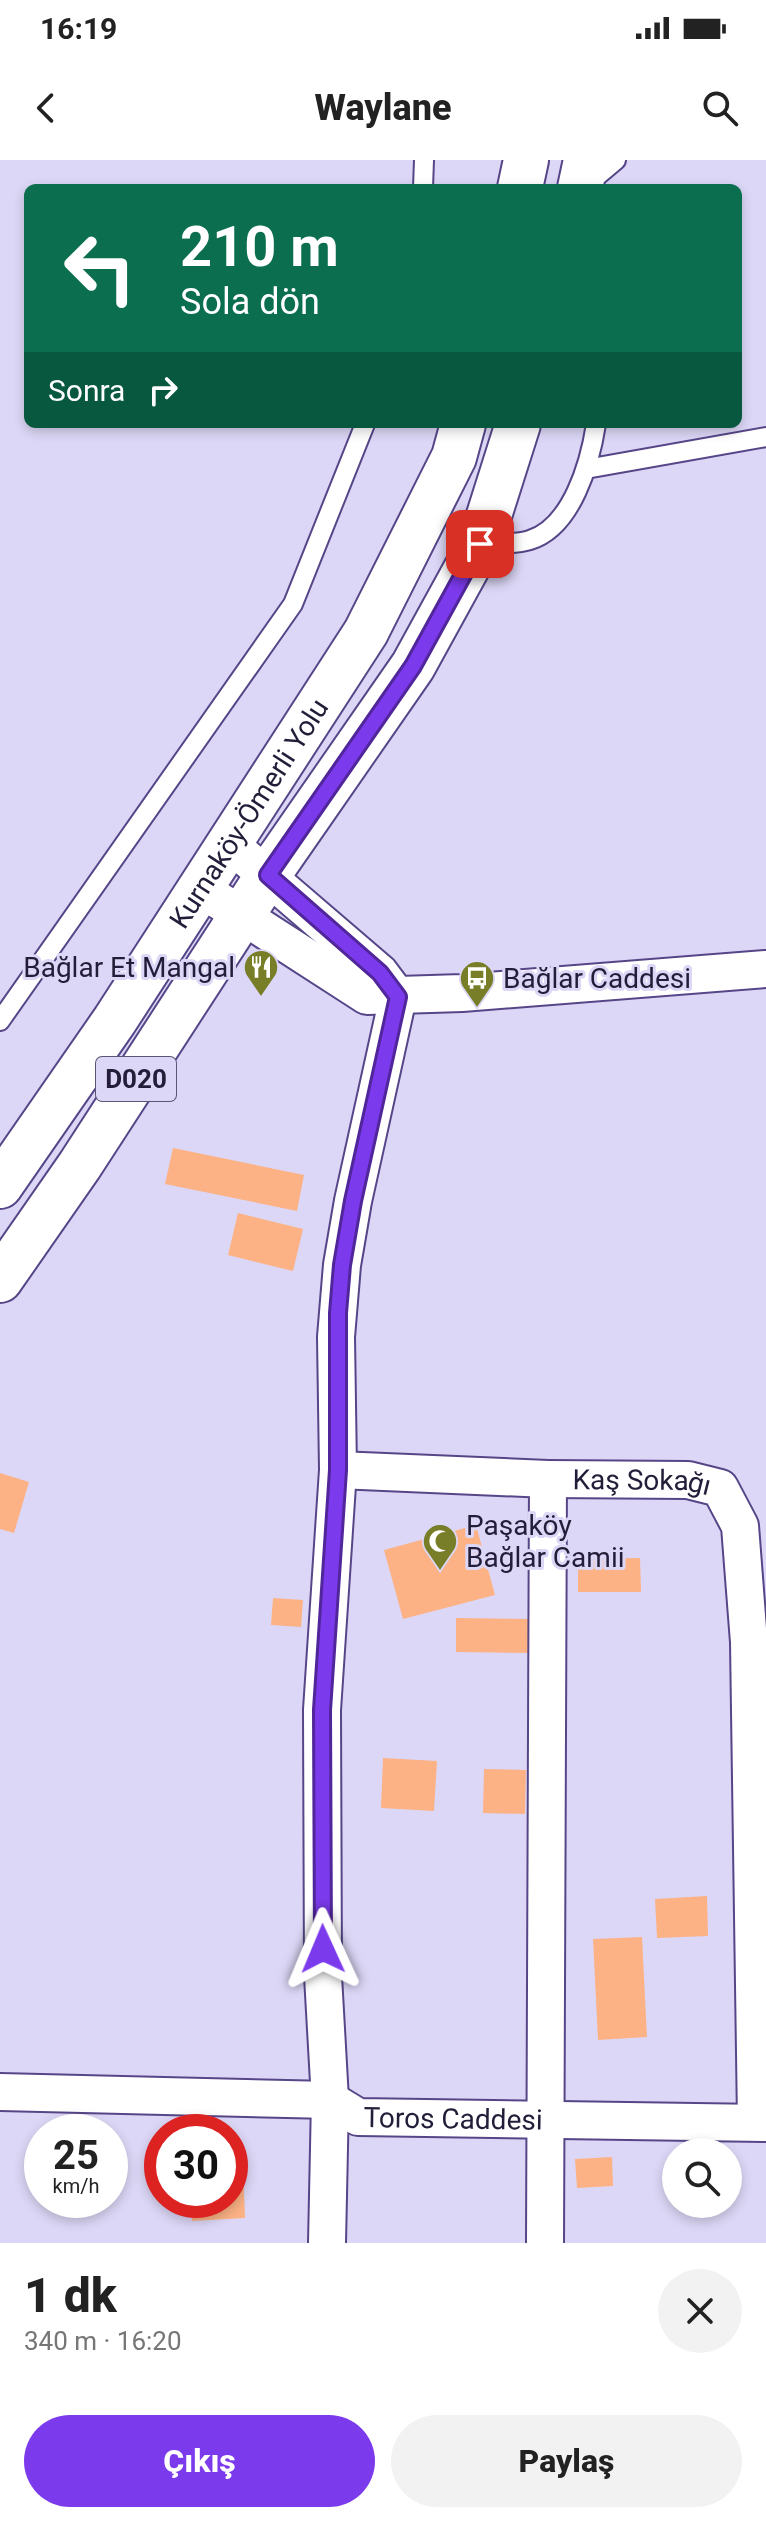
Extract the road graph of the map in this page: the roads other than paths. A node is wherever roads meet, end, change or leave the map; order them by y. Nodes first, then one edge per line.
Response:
1 (424, 160) edge
2 (526, 160) edge
3 (586, 160) edge
4 (616, 160) edge
5 (423, 184) edge
6 (521, 184) edge
7 (582, 184) edge
8 (586, 184) edge
9 (363, 428) edge
10 (462, 428) edge
11 (517, 428) edge
12 (595, 428) edge
13 (766, 437) edge
14 (586, 469) junction
15 (480, 544) junction
16 (231, 845) junction
17 (268, 875) junction
18 (201, 889) junction
19 (243, 916) junction
20 (766, 969) edge
21 (398, 997) junction
22 (0, 1021) edge
23 (0, 1186) edge
24 (0, 1280) edge
25 (338, 1470) junction
26 (548, 1479) junction
27 (0, 2092) edge
28 (330, 2100) junction
29 (546, 2119) junction
30 (761, 2122) edge
31 (327, 2242) edge
32 (319, 2243) edge
33 (545, 2243) edge

1 - 5 lane
2 - 6 highway
3 - 7 highway
4 - 8 lane
9 - 22 lane
10 - 16 highway, Kurnaköy-Ömerli Yolu / D020
11 - 15 highway, Kurnaköy-Ömerli Yolu / D020
12 - 14 lane
13 - 14 lane
14 - 15 lane
15 - 17 highway, Kurnaköy-Ömerli Yolu / D020
16 - 17 street
16 - 18 highway, Kurnaköy-Ömerli Yolu / D020
17 - 19 highway, Kurnaköy-Ömerli Yolu / D020
17 - 21 street
18 - 19 street
18 - 23 highway, Kurnaköy-Ömerli Yolu / D020
19 - 21 street
19 - 24 highway, Kurnaköy-Ömerli Yolu / D020
20 - 21 street
21 - 25 street
25 - 26 street, Kaş Sokağı
25 - 28 street
26 - 29 street
26 - 30 street, Kaş Sokağı
27 - 28 street, Toros Caddesi
28 - 29 street, Toros Caddesi
28 - 31 street
29 - 30 street, Toros Caddesi
29 - 33 street
31 - 32 street

